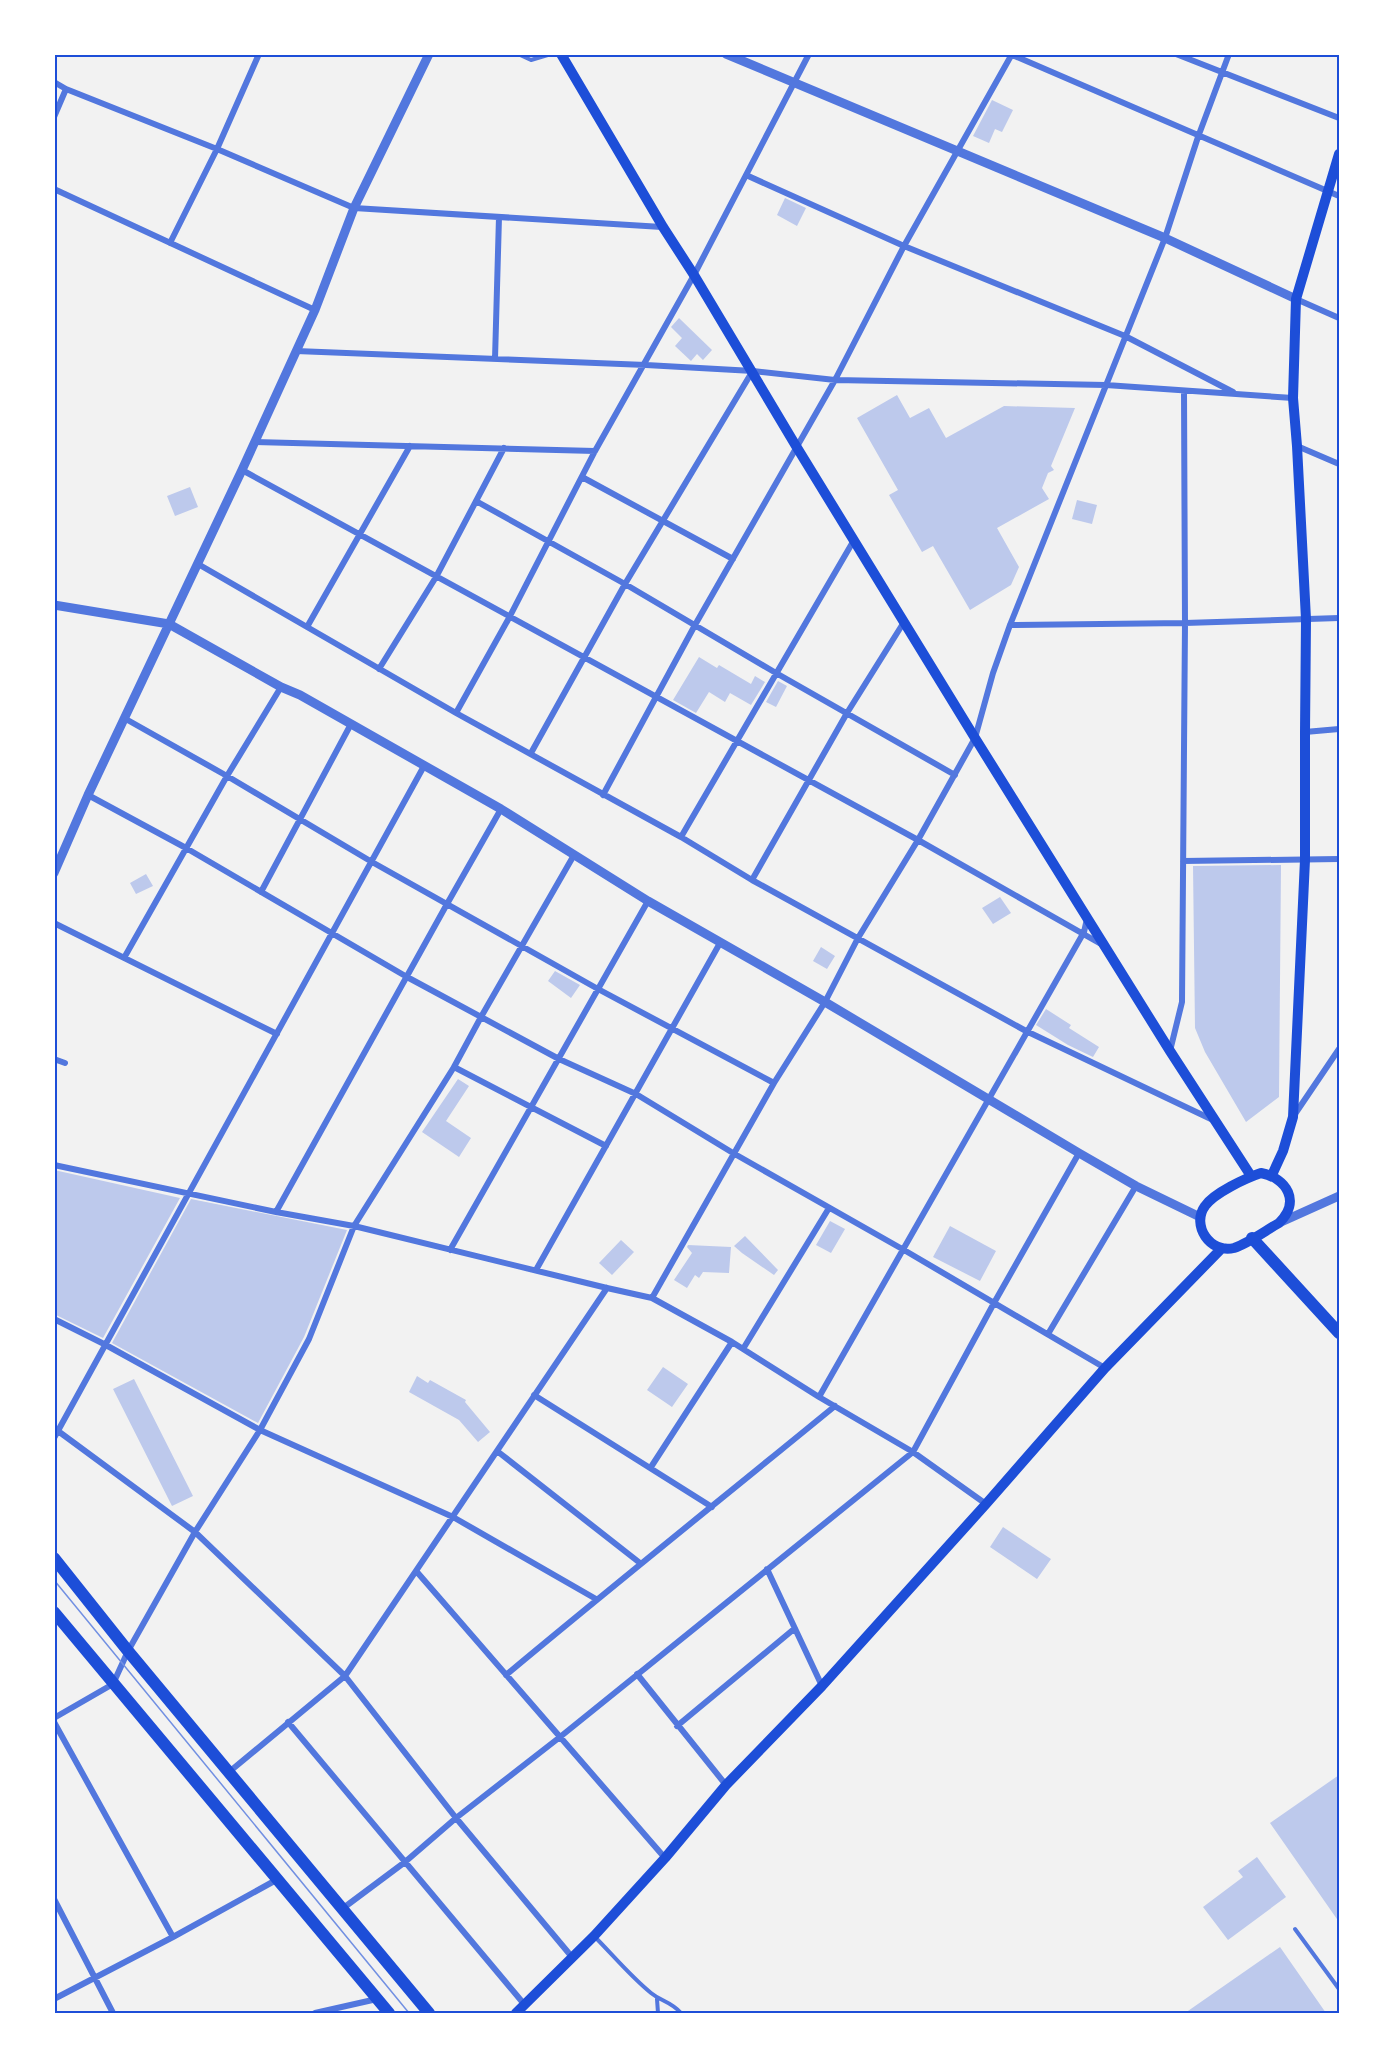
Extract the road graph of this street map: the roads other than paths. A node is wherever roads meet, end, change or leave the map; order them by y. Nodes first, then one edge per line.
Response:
1 (259, 54) edge
2 (429, 54) edge
3 (518, 54) edge
4 (551, 54) edge
5 (561, 54) edge
6 (726, 54) edge
7 (809, 54) edge
8 (1011, 54) edge
9 (1176, 54) edge
10 (1229, 54) edge
11 (1222, 73) junction
12 (54, 82) edge
13 (794, 83) junction
14 (66, 89) junction
15 (54, 117) edge
16 (1339, 118) edge
17 (1198, 137) junction
18 (217, 149) junction
19 (956, 151) junction
20 (1339, 154) edge
21 (746, 175) junction
22 (54, 189) edge
23 (1328, 191) junction
24 (1339, 196) edge
25 (354, 208) junction
26 (499, 217) junction
27 (663, 227) junction
28 (1165, 238) junction
29 (170, 243) junction
30 (904, 246) junction
31 (694, 275) junction
32 (1296, 299) junction
33 (315, 310) junction
34 (1339, 318) edge
35 (1125, 336) junction
36 (296, 351) junction
37 (495, 359) junction
38 (646, 365) junction
39 (753, 371) junction
40 (836, 380) junction
41 (1106, 385) junction
42 (1184, 391) junction
43 (1237, 394) junction
44 (1293, 398) junction
45 (255, 442) junction
46 (410, 446) junction
47 (796, 446) junction
48 (1297, 446) junction
49 (504, 448) junction
50 (595, 451) junction
51 (1339, 464) edge
52 (242, 471) junction
53 (582, 477) junction
54 (476, 501) junction
55 (663, 521) junction
56 (359, 535) junction
57 (854, 540) junction
58 (548, 542) junction
59 (733, 559) junction
60 (198, 564) junction
61 (436, 577) junction
62 (625, 584) junction
63 (54, 605) edge
64 (509, 618) junction
65 (1339, 618) edge
66 (1306, 620) junction
67 (904, 622) junction
68 (1185, 623) junction
69 (169, 624) junction
70 (696, 625) junction
71 (1010, 625) junction
72 (307, 627) junction
73 (583, 656) junction
74 (379, 669) junction
75 (776, 673) junction
76 (281, 687) junction
77 (657, 698) junction
78 (456, 713) junction
79 (847, 713) junction
80 (124, 718) junction
81 (351, 724) junction
82 (1339, 729) edge
83 (1305, 732) junction
84 (975, 738) junction
85 (736, 742) junction
86 (531, 753) junction
87 (424, 765) junction
88 (955, 774) junction
89 (227, 776) junction
90 (809, 782) junction
91 (88, 795) junction
92 (603, 795) junction
93 (501, 809) junction
94 (301, 819) junction
95 (681, 837) junction
96 (918, 840) junction
97 (186, 848) junction
98 (574, 855) junction
99 (1339, 859) edge
100 (1305, 860) junction
101 (1183, 861) junction
102 (372, 862) junction
103 (54, 873) edge
104 (752, 880) junction
105 (261, 892) junction
106 (648, 901) junction
107 (447, 904) junction
108 (1087, 918) junction
109 (54, 923) edge
110 (1084, 932) junction
111 (332, 933) junction
112 (858, 938) junction
113 (720, 943) junction
114 (522, 945) junction
115 (1105, 947) junction
116 (124, 958) junction
117 (406, 977) junction
118 (598, 988) junction
119 (825, 1002) junction
120 (480, 1017) junction
121 (671, 1028) junction
122 (1026, 1031) junction
123 (277, 1034) junction
124 (1339, 1049) edge
125 (1170, 1051) junction
126 (54, 1059) edge
127 (559, 1059) junction
128 (65, 1063) dead end
129 (454, 1067) junction
130 (774, 1083) junction
131 (636, 1094) junction
132 (987, 1098) junction
133 (532, 1107) junction
134 (1293, 1117) junction
135 (1216, 1122) junction
136 (606, 1146) junction
137 (733, 1154) junction
138 (1079, 1154) junction
139 (54, 1165) edge
140 (1272, 1175) junction
141 (1251, 1176) junction
142 (1136, 1186) junction
143 (189, 1192) junction
144 (1339, 1196) edge
145 (829, 1208) junction
146 (276, 1212) junction
147 (1200, 1217) junction
148 (1279, 1223) junction
149 (354, 1226) junction
150 (1252, 1238) junction
151 (1222, 1248) junction
152 (450, 1250) junction
153 (904, 1250) junction
154 (536, 1270) junction
155 (607, 1288) junction
156 (652, 1298) junction
157 (994, 1303) junction
158 (54, 1319) edge
159 (1339, 1333) edge
160 (1048, 1334) junction
161 (732, 1342) junction
162 (104, 1344) junction
163 (743, 1349) junction
164 (1106, 1368) junction
165 (534, 1395) junction
166 (819, 1397) junction
167 (835, 1406) junction
168 (260, 1430) junction
169 (58, 1431) junction
170 (54, 1438) edge
171 (497, 1451) junction
172 (913, 1452) junction
173 (651, 1467) junction
174 (986, 1504) junction
175 (712, 1507) junction
176 (453, 1517) junction
177 (195, 1532) junction
178 (54, 1558) edge
179 (640, 1563) junction
180 (767, 1569) junction
181 (417, 1572) junction
182 (596, 1599) junction
183 (54, 1612) edge
184 (794, 1629) junction
185 (128, 1651) junction
186 (637, 1674) junction
187 (506, 1675) junction
188 (345, 1676) junction
189 (113, 1684) junction
190 (822, 1686) junction
191 (54, 1720) edge
192 (288, 1722) junction
193 (677, 1726) junction
194 (560, 1737) junction
195 (229, 1772) junction
196 (726, 1785) junction
197 (456, 1818) junction
198 (665, 1858) junction
199 (405, 1862) junction
200 (278, 1879) junction
201 (54, 1899) edge
202 (341, 1909) junction
203 (1295, 1929) dead end
204 (594, 1936) junction
205 (173, 1937) junction
206 (572, 1957) junction
207 (95, 1978) junction
208 (1339, 1989) edge
209 (657, 1998) junction
210 (54, 1999) edge
211 (377, 1999) junction
212 (524, 2004) junction
213 (113, 2013) edge
214 (315, 2013) edge
215 (388, 2013) edge
216 (429, 2013) edge
217 (516, 2013) edge
218 (658, 2013) edge
219 (681, 2013) edge

1 - 18 street
2 - 25 street
3 - 4 lane
5 - 27 main road
6 - 13 street
7 - 13 street
8 - 17 street
8 - 19 street
9 - 11 street
10 - 11 street
11 - 16 street
11 - 17 street
12 - 14 street
13 - 19 street
13 - 21 street
14 - 15 street
14 - 18 street
17 - 23 street
17 - 28 street
18 - 25 street
18 - 29 street
19 - 28 street
19 - 30 street
20 - 23 main road
21 - 30 street
21 - 31 street
22 - 29 street
23 - 24 street
23 - 32 main road
25 - 26 street
25 - 33 street
26 - 27 street
26 - 37 street
27 - 31 main road
28 - 32 street
28 - 35 street
29 - 33 street
30 - 35 street
30 - 40 street
31 - 38 street
31 - 39 main road
32 - 34 street
32 - 44 main road
33 - 36 street
35 - 41 street
35 - 43 street
36 - 37 street
36 - 45 street
37 - 38 street
38 - 39 street
38 - 50 street
39 - 40 street
39 - 47 main road
39 - 55 street
40 - 41 street
40 - 47 street
41 - 42 street
41 - 71 street
42 - 43 street
42 - 68 street
43 - 44 street
44 - 48 main road
45 - 46 street
45 - 52 street
46 - 49 street
46 - 56 street
47 - 57 main road
47 - 59 street
48 - 51 street
48 - 66 main road
49 - 50 street
49 - 54 street
50 - 53 street
52 - 56 street
52 - 60 street
53 - 55 street
53 - 58 street
54 - 58 street
54 - 61 street
55 - 59 street
55 - 62 street
56 - 61 street
56 - 72 street
57 - 67 main road
57 - 75 street
58 - 62 street
58 - 64 street
59 - 70 street
60 - 69 street
60 - 72 street
61 - 64 street
61 - 74 street
62 - 70 street
62 - 73 street
63 - 69 street
64 - 73 street
64 - 78 street
65 - 66 street
66 - 68 street
66 - 83 main road
67 - 79 street
67 - 84 main road
68 - 71 street
68 - 101 street
69 - 76 street
69 - 80 street
70 - 75 street
70 - 77 street
71 - 84 street
72 - 74 street
73 - 77 street
73 - 86 street
74 - 78 street
75 - 79 street
75 - 85 street
76 - 81 street
76 - 89 street
77 - 85 street
77 - 92 street
78 - 86 street
79 - 88 street
79 - 90 street
80 - 89 street
80 - 91 street
81 - 87 street
81 - 94 street
82 - 83 street
83 - 100 main road
84 - 88 street
84 - 108 main road
85 - 90 street
85 - 95 street
86 - 92 street
87 - 93 street
87 - 102 street
88 - 96 street
89 - 94 street
89 - 97 street
90 - 96 street
90 - 104 street
91 - 97 street
91 - 103 street
92 - 95 street
93 - 98 street
93 - 107 street
94 - 102 street
94 - 105 street
95 - 104 street
96 - 110 street
96 - 112 street
97 - 105 street
97 - 116 street
98 - 106 street
98 - 114 street
99 - 100 street
100 - 101 street
100 - 134 main road
101 - 125 street
102 - 107 street
102 - 111 street
104 - 112 street
105 - 111 street
106 - 113 street
106 - 118 street
107 - 114 street
107 - 117 street
108 - 110 street
108 - 115 main road
109 - 116 street
110 - 115 street
110 - 122 street
111 - 117 street
111 - 123 street
112 - 119 street
112 - 122 street
113 - 119 street
113 - 121 street
114 - 118 street
114 - 120 street
115 - 125 main road
116 - 123 street
117 - 120 street
117 - 146 street
118 - 121 street
118 - 127 street
119 - 130 street
119 - 132 street
120 - 127 street
120 - 129 street
121 - 130 street
121 - 131 street
122 - 132 street
122 - 135 street
123 - 143 street
124 - 134 street
125 - 135 main road
126 - 128 street
127 - 131 street
127 - 133 street
129 - 133 street
129 - 149 street
130 - 137 street
131 - 136 street
131 - 137 street
132 - 138 street
132 - 153 street
133 - 136 street
133 - 152 street
134 - 140 main road
135 - 141 main road
136 - 154 street
137 - 145 street
137 - 156 street
138 - 142 street
138 - 157 street
139 - 143 street
140 - 141 main road
140 - 148 main road
141 - 147 main road
142 - 147 street
142 - 160 street
143 - 146 street
143 - 162 street
144 - 148 street
145 - 153 street
145 - 163 street
146 - 149 street
147 - 151 main road
148 - 150 main road
149 - 152 street
149 - 168 street
150 - 151 main road
150 - 159 main road
151 - 164 main road
152 - 154 street
153 - 157 street
153 - 166 street
154 - 155 street
155 - 156 street
155 - 165 street
156 - 161 street
157 - 160 street
157 - 172 street
158 - 162 street
160 - 164 street
161 - 163 street
161 - 173 street
162 - 168 street
162 - 169 street
163 - 166 street
164 - 174 main road
165 - 171 street
165 - 173 street
166 - 167 street
167 - 172 street
167 - 175 street
168 - 176 street
168 - 177 street
169 - 170 street
169 - 177 street
171 - 176 street
171 - 179 street
172 - 174 street
172 - 180 street
173 - 175 street
174 - 190 main road
175 - 179 street
176 - 181 street
176 - 182 street
177 - 185 street
177 - 188 street
178 - 185 main road
179 - 182 street
180 - 184 street
180 - 186 street
181 - 187 street
181 - 188 street
182 - 187 street
183 - 189 main road
184 - 190 street
184 - 193 street
185 - 189 street
185 - 195 main road
186 - 193 street
186 - 194 street
187 - 194 street
188 - 192 street
188 - 197 street
189 - 191 street
189 - 200 main road
190 - 196 main road
191 - 205 street
192 - 195 street
192 - 199 street
193 - 196 street
194 - 197 street
194 - 198 street
195 - 202 main road
196 - 198 main road
197 - 199 street
197 - 206 street
198 - 204 main road
199 - 202 street
199 - 212 street
200 - 205 street
200 - 211 main road
201 - 207 street
202 - 216 main road
203 - 208 lane
204 - 206 main road
204 - 209 lane
205 - 207 street
206 - 212 main road
207 - 210 street
207 - 213 street
209 - 218 lane
209 - 219 lane
211 - 214 street
211 - 215 main road
212 - 217 main road

